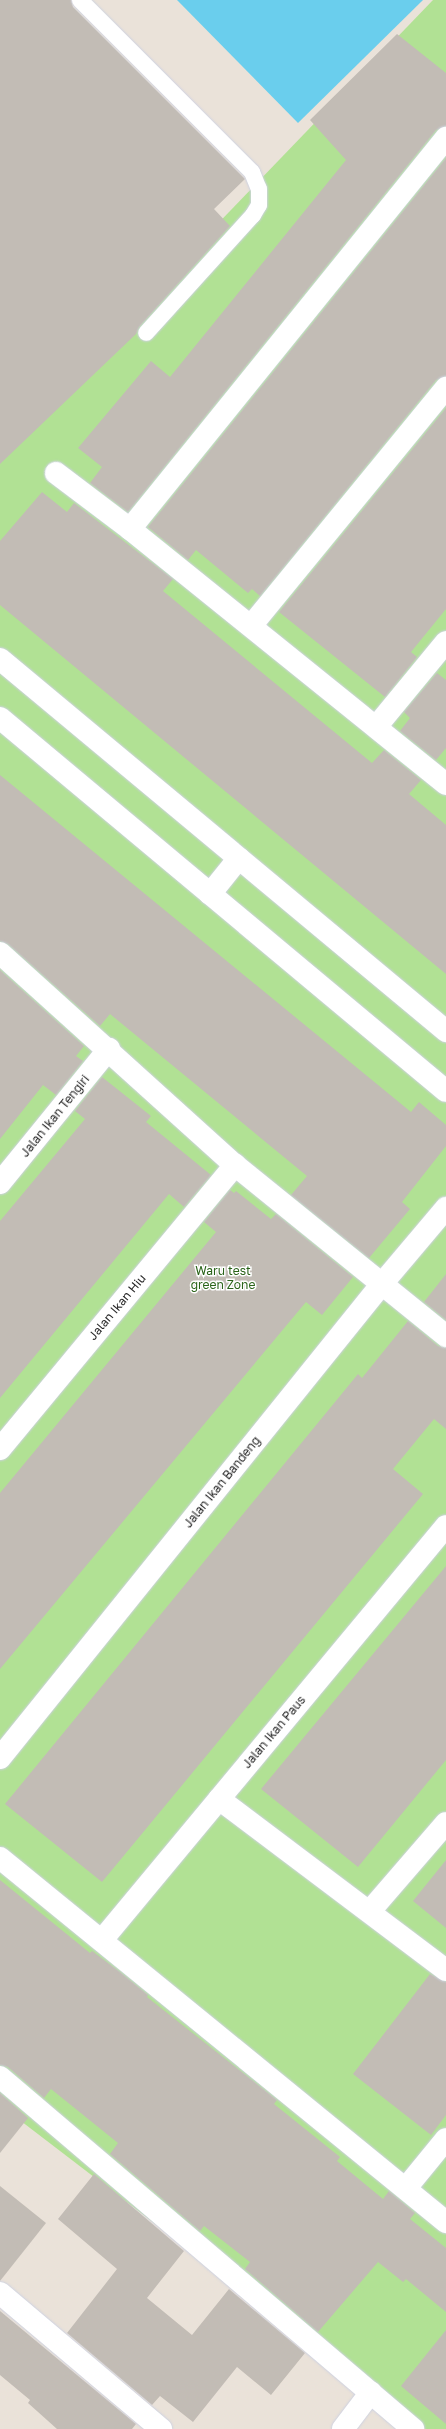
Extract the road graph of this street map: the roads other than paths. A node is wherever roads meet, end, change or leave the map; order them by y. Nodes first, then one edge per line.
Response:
1 (80, 0) edge
2 (446, 138) edge
3 (146, 333) dead end
4 (446, 388) edge
5 (56, 473) dead end
6 (130, 529) junction
7 (251, 626) junction
8 (446, 642) edge
9 (0, 659) edge
10 (0, 718) edge
11 (376, 727) junction
12 (446, 784) edge
13 (239, 858) junction
14 (210, 894) junction
15 (0, 953) edge
16 (446, 1031) edge
17 (109, 1049) junction
18 (446, 1091) edge
19 (235, 1165) junction
20 (0, 1183) edge
21 (446, 1208) edge
22 (381, 1284) junction
23 (446, 1336) edge
24 (0, 1449) edge
25 (446, 1526) edge
26 (0, 1758) edge
27 (218, 1798) junction
28 (446, 1823) edge
29 (0, 1858) edge
30 (370, 1911) junction
31 (102, 1940) junction
32 (446, 1970) edge
33 (0, 2077) edge
34 (446, 2139) edge
35 (406, 2188) junction
36 (446, 2222) edge
37 (0, 2293) edge
38 (371, 2392) junction
39 (161, 2429) edge
40 (343, 2429) edge
41 (413, 2429) edge

1 - 3 lane
2 - 6 street
4 - 7 street
5 - 6 street
6 - 7 street
7 - 11 street
8 - 11 street
9 - 13 street
10 - 14 street
11 - 12 street
13 - 14 street
13 - 16 street
14 - 18 street
15 - 17 street
17 - 19 street
17 - 20 street, Jalan Ikan Tengiri
19 - 22 street
19 - 24 street, Jalan Ikan Hiu
21 - 22 street, Jalan Ikan Bandeng
22 - 23 street
22 - 26 street, Jalan Ikan Bandeng
25 - 27 street, Jalan Ikan Paus
27 - 30 street
27 - 31 street, Jalan Ikan Paus
28 - 30 street
29 - 31 street
30 - 32 street
31 - 35 street
33 - 38 street
34 - 35 street
35 - 36 street
37 - 39 street
38 - 40 street
38 - 41 street

